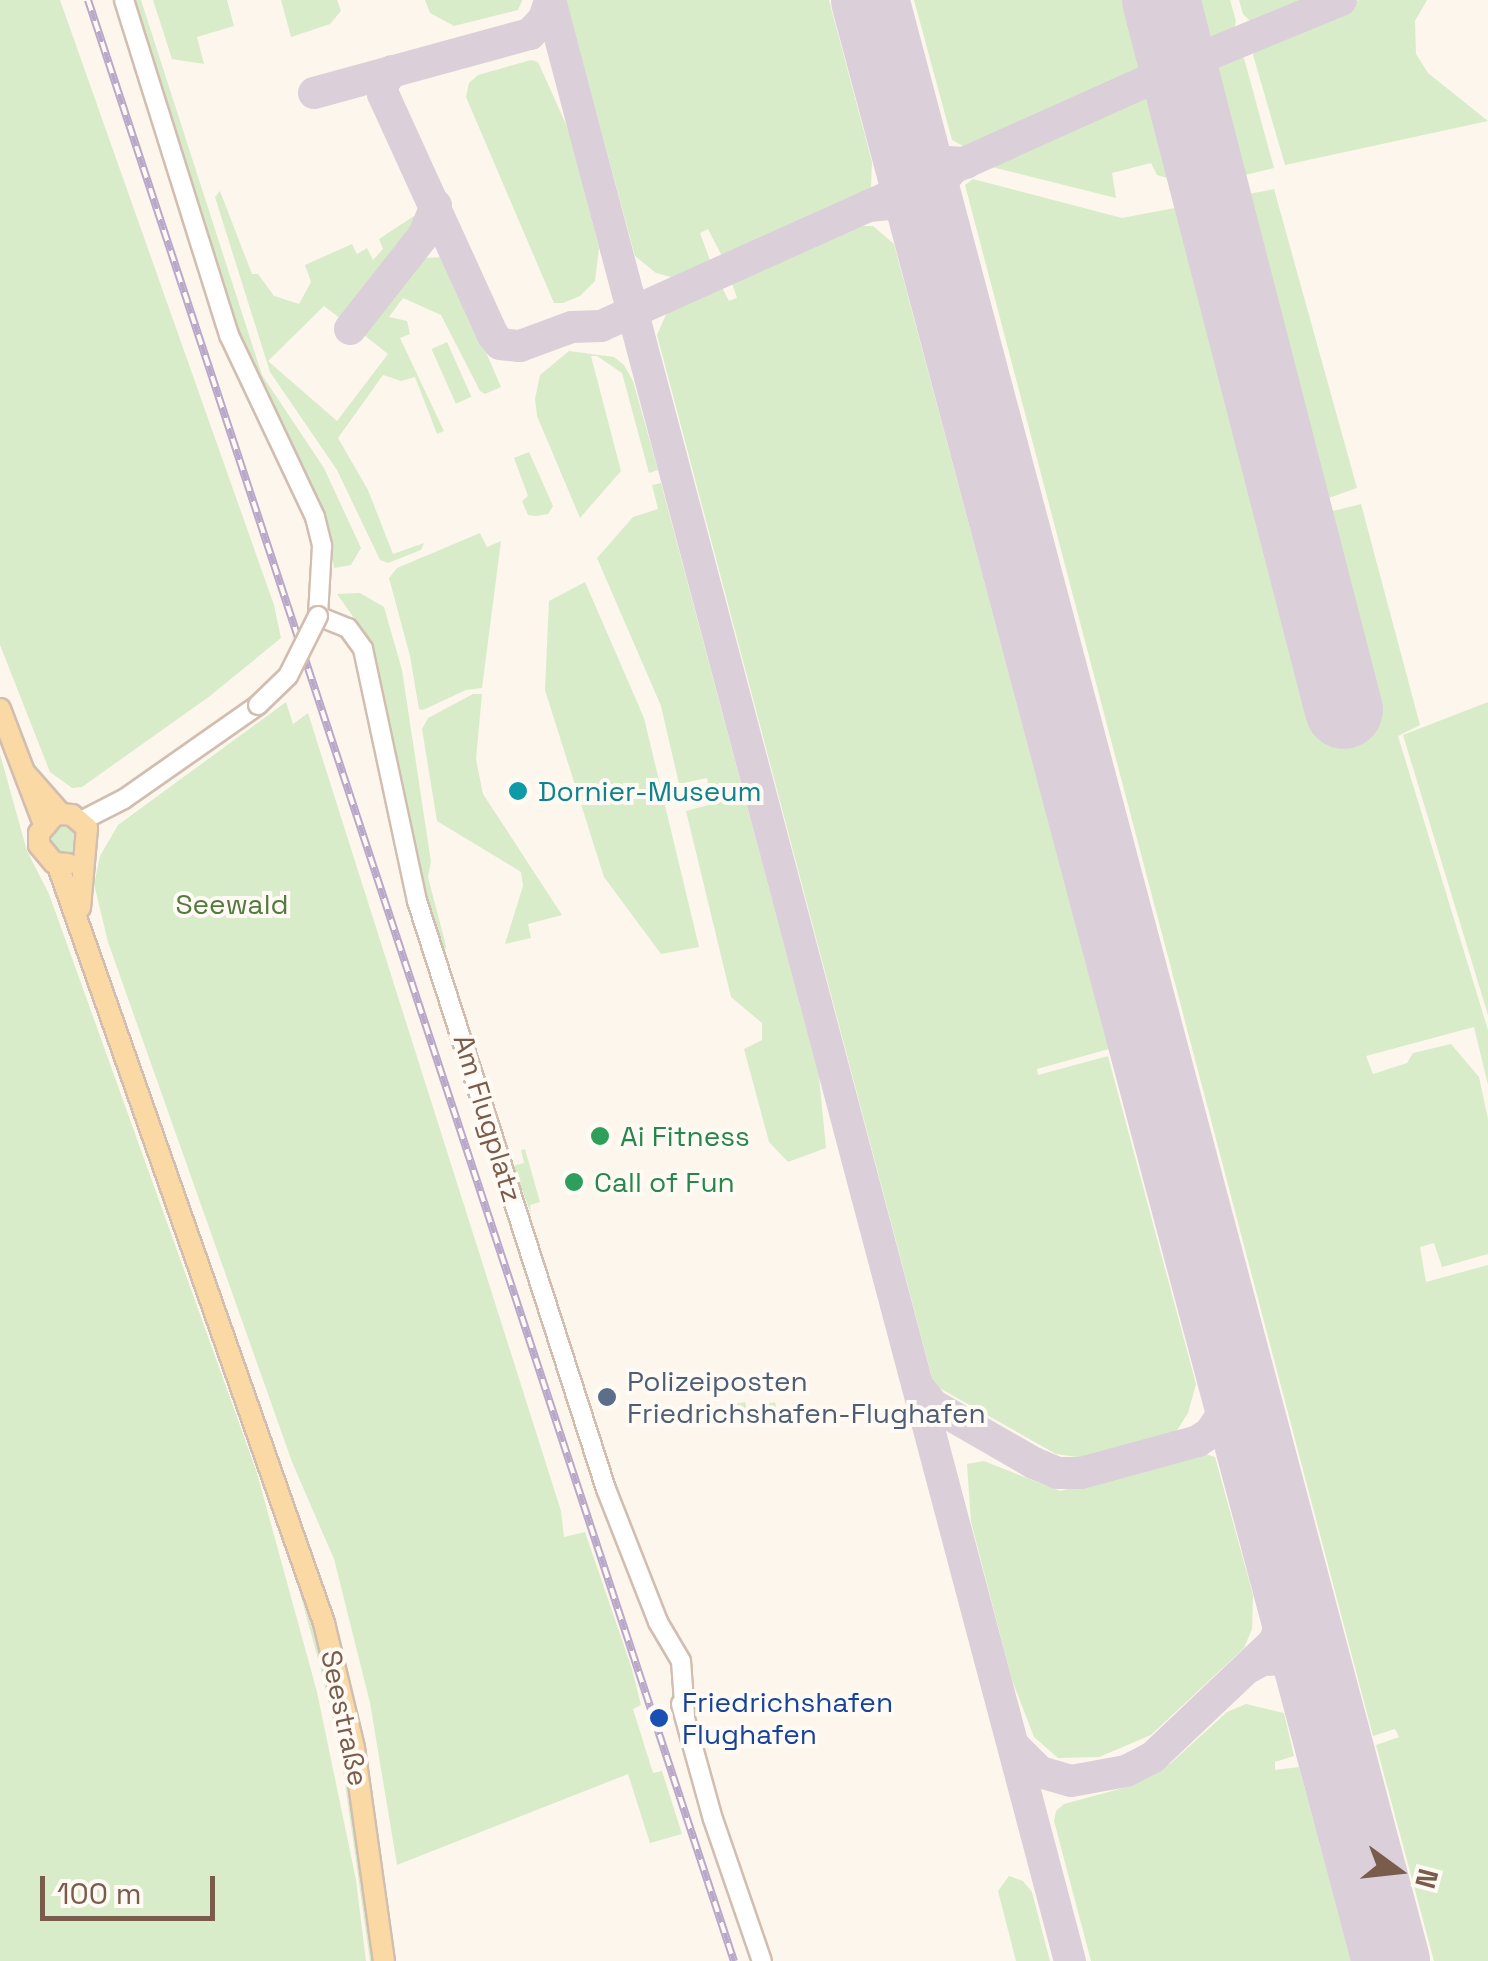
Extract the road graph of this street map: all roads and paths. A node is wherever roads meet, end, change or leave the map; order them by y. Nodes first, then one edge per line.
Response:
1 (124, 0) edge
2 (318, 616) junction
3 (0, 709) edge
4 (72, 831) junction
5 (57, 863) junction
6 (80, 917) junction
7 (384, 1961) edge
8 (762, 1961) edge

1 - 2 street
2 - 4 street, bridge
2 - 8 street, Am Flugplatz
3 - 4 main road
4 - 5 main road
4 - 5 main road
4 - 6 main road
5 - 6 main road
6 - 7 main road, Seestraße

